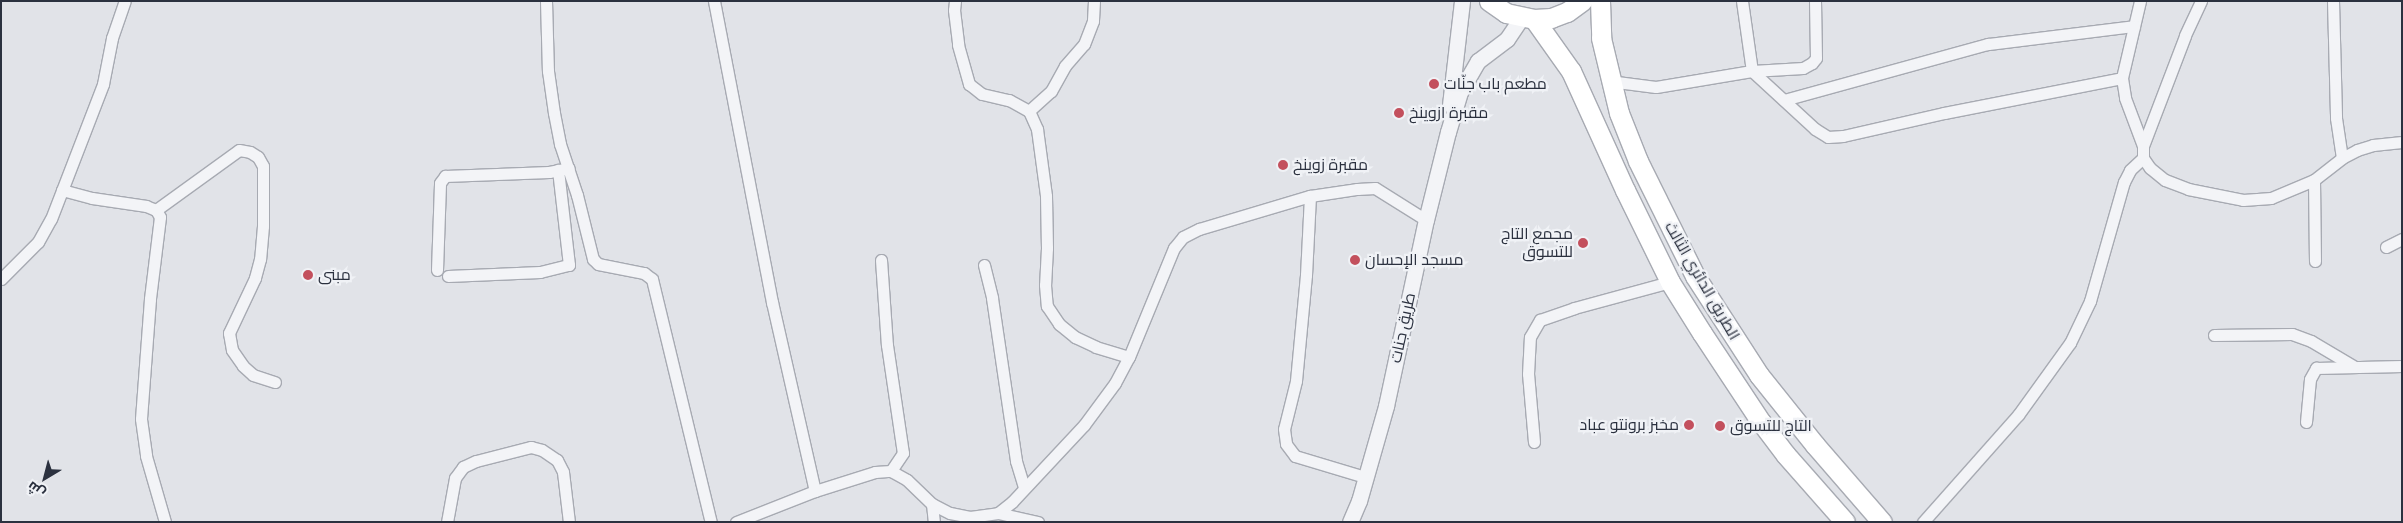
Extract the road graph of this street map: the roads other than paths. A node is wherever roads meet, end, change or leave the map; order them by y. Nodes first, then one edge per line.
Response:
1 (125, 1) edge
2 (546, 1) edge
3 (714, 1) edge
4 (955, 1) edge
5 (1094, 1) edge
6 (1462, 1) edge
7 (1490, 1) edge
8 (1582, 1) edge
9 (1600, 1) edge
10 (1742, 1) edge
11 (1815, 1) edge
12 (2140, 1) edge
13 (2201, 1) edge
14 (2333, 1) edge
15 (1527, 19) junction
16 (2134, 26) junction
17 (1752, 71) junction
18 (2122, 78) junction
19 (1609, 81) junction
20 (1784, 100) junction
21 (1029, 112) junction
22 (1448, 132) junction
23 (2402, 142) edge
24 (2143, 152) junction
25 (2342, 158) junction
26 (563, 169) junction
27 (2314, 180) junction
28 (62, 190) junction
29 (1310, 196) junction
30 (156, 210) junction
31 (1426, 220) junction
32 (2402, 239) edge
33 (2386, 247) dead end
34 (880, 260) dead end
35 (2315, 261) dead end
36 (984, 265) dead end
37 (437, 270) dead end
38 (448, 276) dead end
39 (1, 279) edge
40 (1670, 282) junction
41 (2214, 334) dead end
42 (1129, 357) junction
43 (2402, 366) edge
44 (2355, 367) junction
45 (275, 382) dead end
46 (2306, 422) dead end
47 (1534, 442) dead end
48 (891, 471) junction
49 (1365, 477) junction
50 (1024, 488) junction
51 (815, 491) junction
52 (932, 504) junction
53 (998, 513) junction
54 (968, 519) edge
55 (165, 522) edge
56 (447, 522) edge
57 (569, 522) edge
58 (711, 522) edge
59 (736, 522) edge
60 (934, 522) edge
61 (1038, 522) edge
62 (1350, 522) edge
63 (1845, 522) edge
64 (1882, 522) edge
65 (1923, 522) edge

1 - 28 street
2 - 26 street
3 - 51 street
4 - 21 street
5 - 21 street
6 - 22 street
7 - 15 main road
8 - 15 main road
9 - 19 main road, الطريق الدائري الثالث
10 - 17 street
11 - 17 street
12 - 16 street
13 - 24 street
14 - 25 street
15 - 22 street
15 - 40 main road, الطريق الدائري الثالث
16 - 18 street
16 - 20 street
17 - 19 street
17 - 20 street
18 - 20 street
18 - 24 street
19 - 64 main road, الطريق الدائري الثالث
21 - 42 street
22 - 31 street, طريق جنات
23 - 25 street
24 - 27 street
24 - 65 street
25 - 27 street
26 - 37 street
26 - 38 street
26 - 58 street
27 - 35 street
28 - 30 street
28 - 39 street
29 - 31 street
29 - 42 street
29 - 49 street
30 - 45 street
30 - 55 street
31 - 49 street, طريق جنات
32 - 33 street
34 - 48 street
36 - 50 street
40 - 47 street
40 - 63 main road, الطريق الدائري الثالث
41 - 44 street
42 - 50 street
43 - 44 street
44 - 46 street
48 - 51 street
48 - 52 street
49 - 62 street, طريق جنات
50 - 53 street
51 - 59 street
52 - 54 street
52 - 60 street
53 - 54 street
53 - 61 street
56 - 57 street

